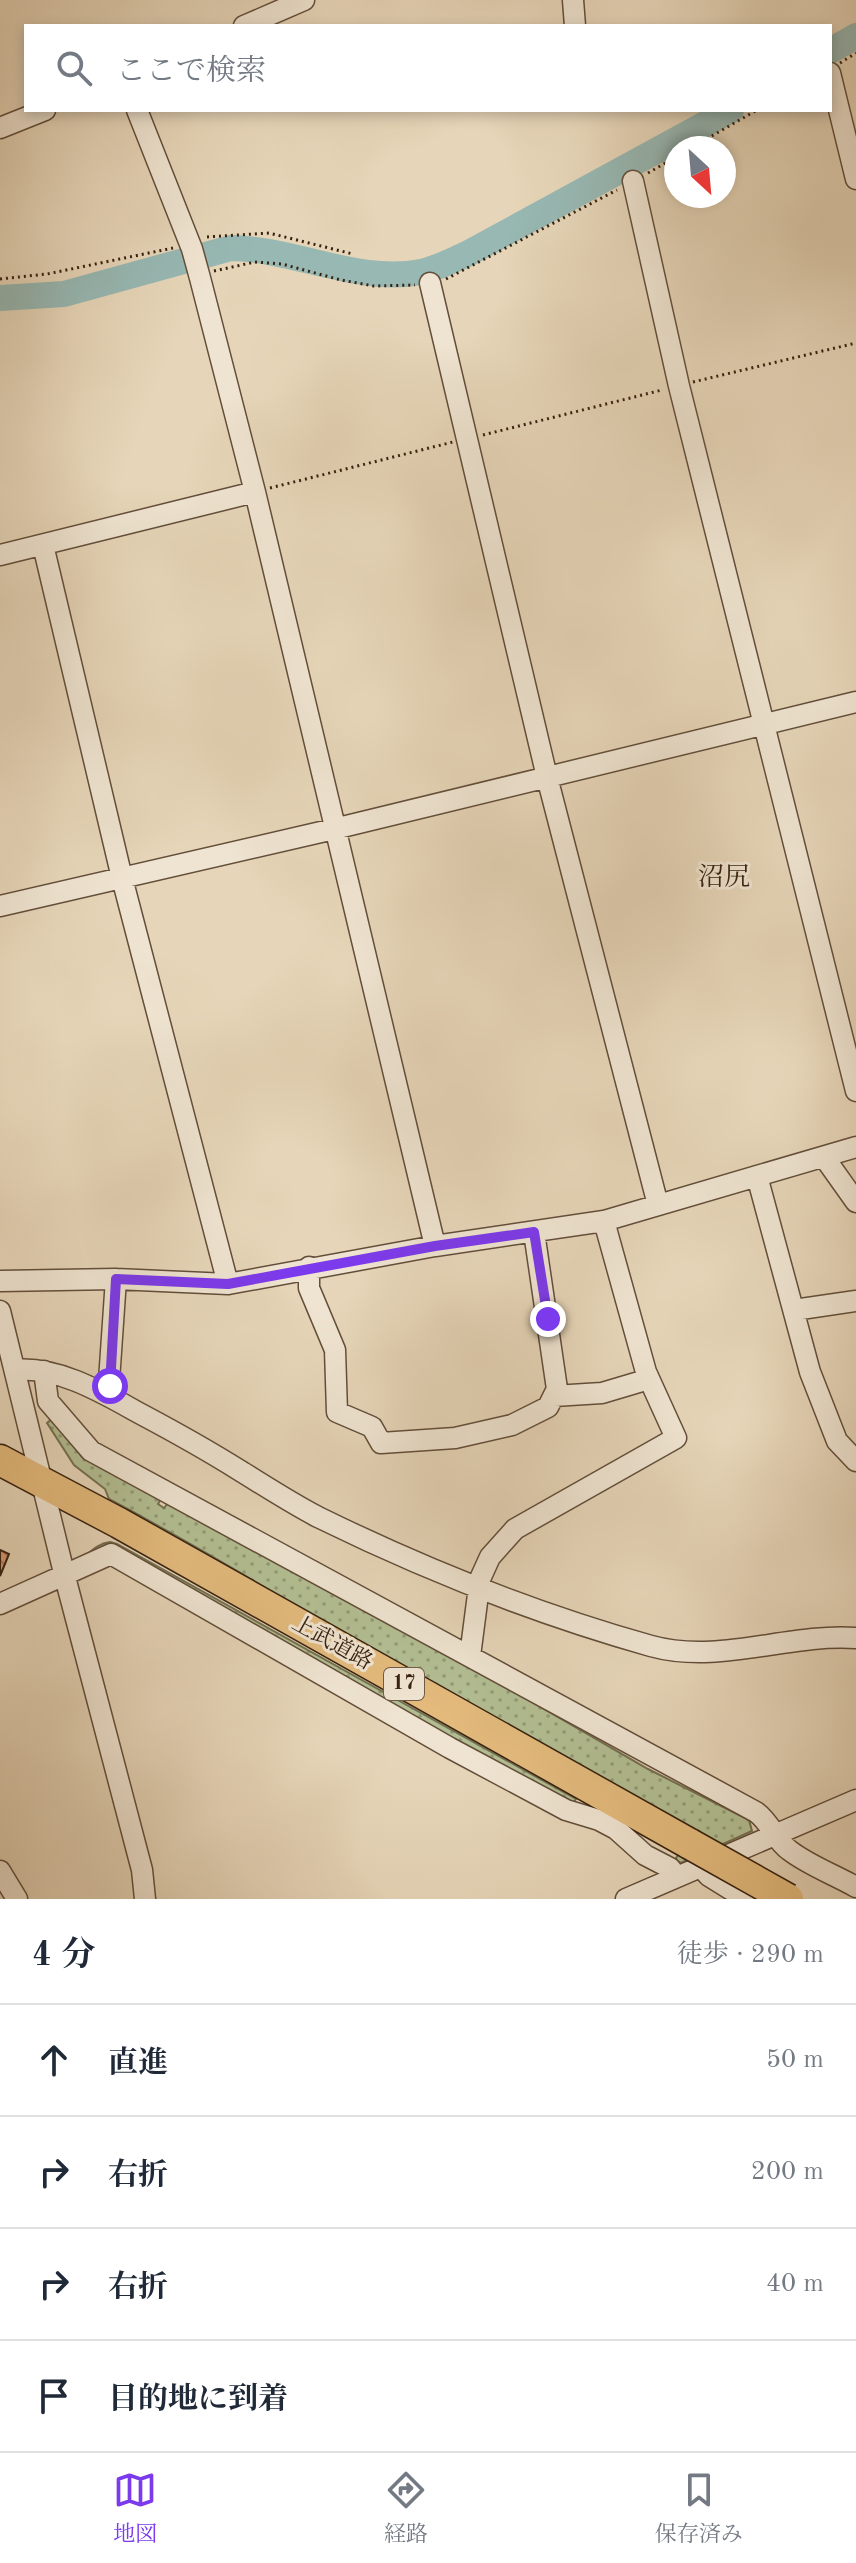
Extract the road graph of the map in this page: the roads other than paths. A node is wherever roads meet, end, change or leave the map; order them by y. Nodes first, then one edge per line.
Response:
1 (304, 0) edge
2 (573, 0) edge
3 (249, 24) edge
4 (575, 24) edge
5 (832, 81) edge
6 (40, 112) edge
7 (138, 112) edge
8 (0, 128) edge
9 (856, 179) edge
10 (633, 181) road end
11 (430, 283) road end
12 (255, 492) junction
13 (43, 545) junction
14 (0, 555) edge
15 (856, 702) edge
16 (764, 724) junction
17 (547, 777) junction
18 (334, 829) junction
19 (122, 878) junction
20 (0, 906) edge
21 (856, 1091) edge
22 (856, 1147) edge
23 (824, 1157) junction
24 (757, 1176) junction
25 (856, 1202) edge
26 (658, 1205) junction
27 (604, 1221) junction
28 (534, 1232) junction
29 (435, 1246) junction
30 (309, 1267) junction
31 (116, 1279) junction
32 (0, 1281) edge
33 (228, 1284) junction
34 (856, 1301) edge
35 (794, 1310) junction
36 (2, 1324) edge
37 (15, 1370) junction
38 (44, 1371) junction
39 (649, 1379) junction
40 (108, 1395) junction
41 (554, 1396) junction
42 (0, 1460) edge
43 (856, 1461) edge
44 (42, 1482) junction
45 (65, 1577) junction
46 (478, 1589) junction
47 (0, 1604) edge
48 (856, 1638) edge
49 (470, 1656) junction
50 (856, 1800) edge
51 (775, 1834) junction
52 (694, 1855) junction
53 (676, 1876) junction
54 (856, 1887) edge
55 (145, 1899) edge
56 (626, 1899) edge
57 (746, 1899) edge
58 (788, 1899) edge

1 - 3 street
2 - 4 street
5 - 9 street
6 - 8 street
7 - 12 street
10 - 16 street
11 - 17 street
12 - 13 street
12 - 18 street
13 - 14 street
13 - 19 street
15 - 16 street
16 - 17 street
16 - 21 street
17 - 18 street
17 - 26 street
18 - 19 street
18 - 29 street
19 - 20 street
19 - 33 street
22 - 23 street
23 - 24 street
23 - 25 street
24 - 26 street
24 - 35 street
26 - 27 street
27 - 28 street
27 - 39 street
28 - 29 street
28 - 41 street
29 - 30 street
30 - 33 street
30 - 41 street
31 - 32 street
31 - 33 street
31 - 40 street
34 - 35 street
35 - 43 street
36 - 37 street
37 - 38 street
37 - 44 street
38 - 40 street
38 - 49 street
39 - 41 street
39 - 46 street
40 - 46 street
42 - 44 highway, 上武道路 / 17
44 - 45 street
44 - 52 highway, 上武道路 / 17
45 - 47 street
45 - 53 street
45 - 55 street
46 - 48 street
46 - 49 street
49 - 51 street
50 - 51 street
51 - 52 street
51 - 54 street
52 - 53 street
52 - 57 street
52 - 58 highway, 上武道路 / 17, bridge
53 - 56 street

